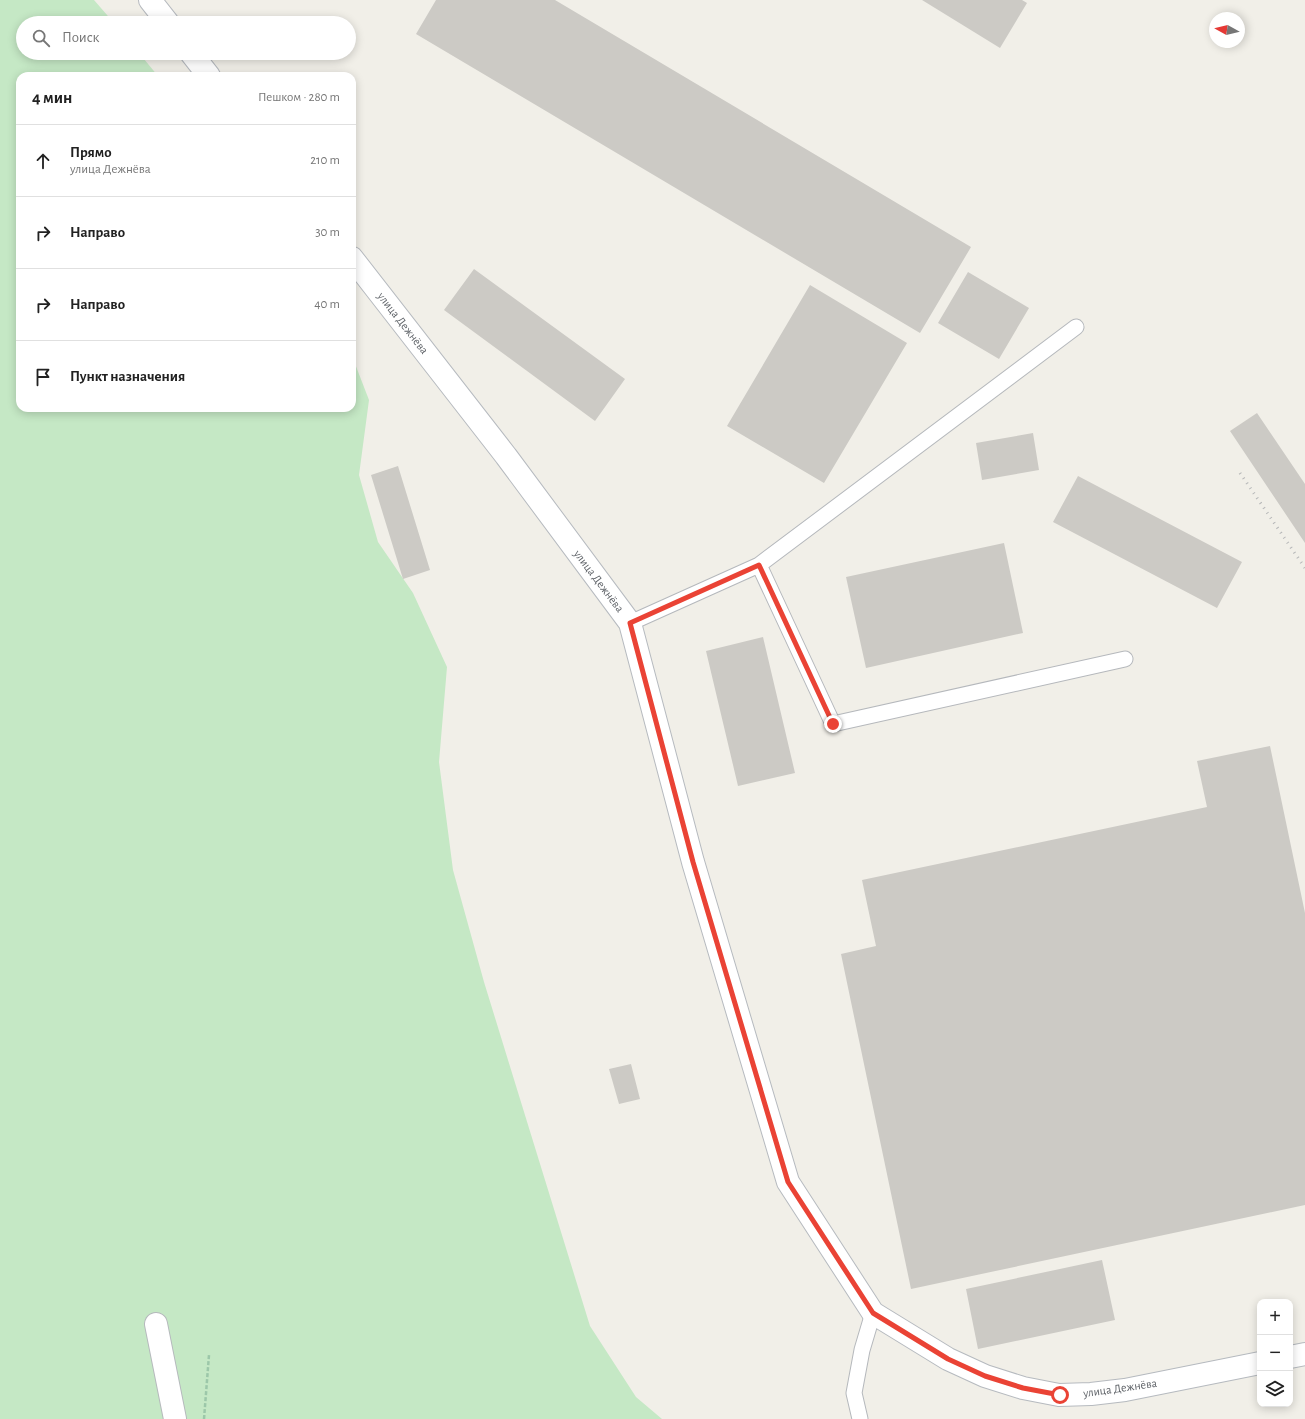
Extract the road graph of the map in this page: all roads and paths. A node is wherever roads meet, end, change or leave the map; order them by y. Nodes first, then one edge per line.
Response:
1 (150, 0) edge
2 (163, 16) edge
3 (197, 60) edge
4 (207, 72) edge
5 (356, 263) edge
6 (1076, 327) dead end
7 (759, 565) junction
8 (630, 623) junction
9 (1125, 658) dead end
10 (873, 1313) junction
11 (156, 1324) dead end
12 (1305, 1354) edge
13 (209, 1355) dead end
14 (1293, 1356) edge
15 (1257, 1364) edge
16 (175, 1419) edge
17 (204, 1419) edge
18 (860, 1419) edge

1 - 2 street
3 - 4 street
5 - 8 street, улица Дежнёва
6 - 7 lane
7 - 8 lane
7 - 9 lane
8 - 10 street, улица Дежнёва
10 - 15 street, улица Дежнёва
10 - 18 lane
11 - 16 street
12 - 14 street
13 - 17 path

